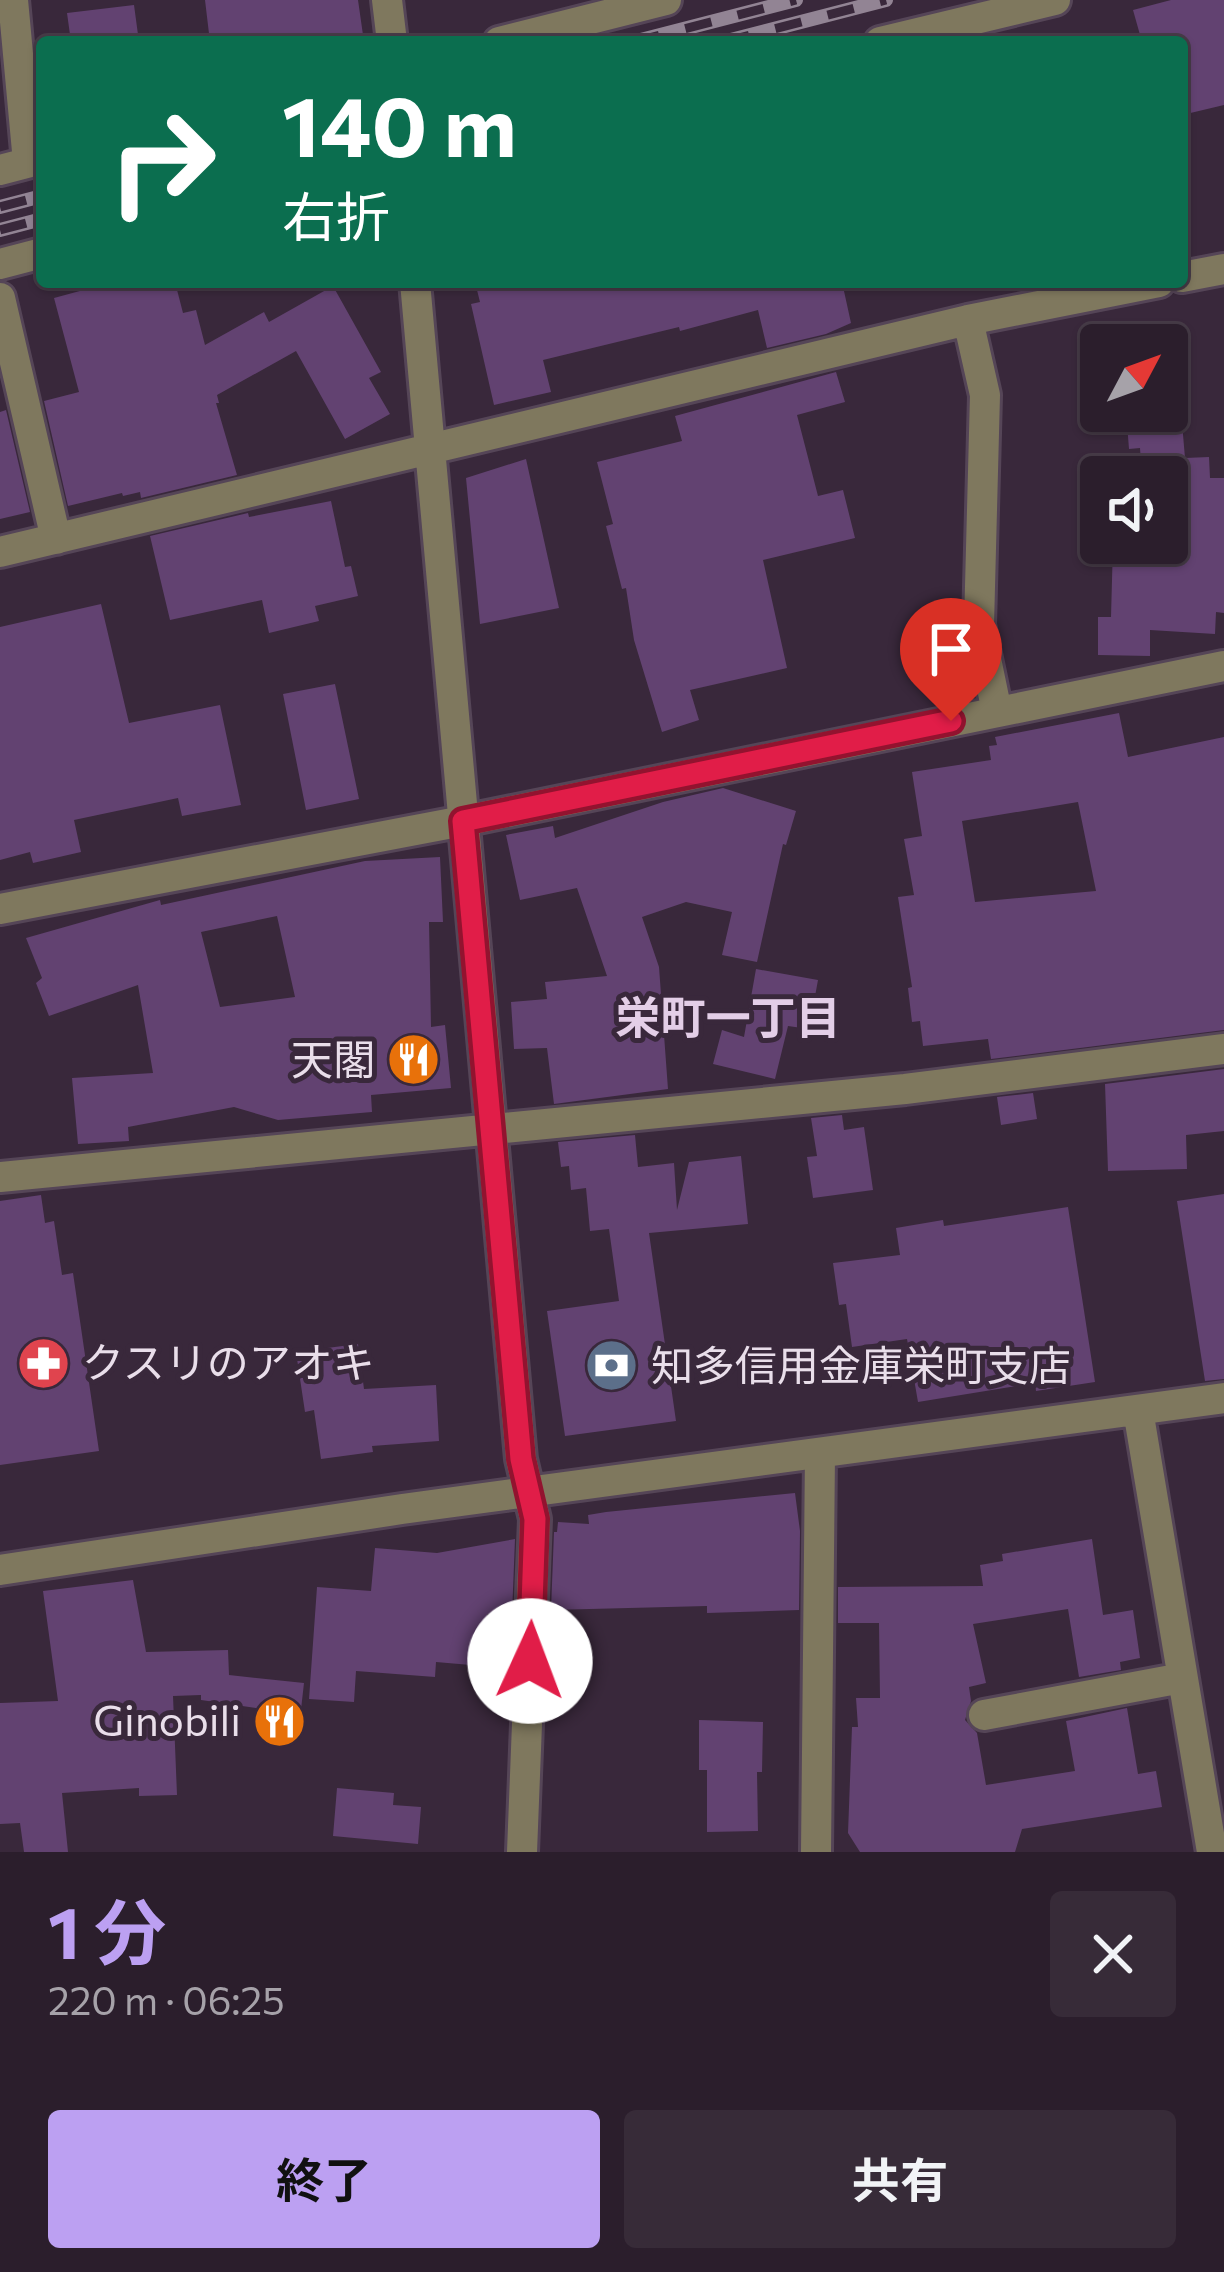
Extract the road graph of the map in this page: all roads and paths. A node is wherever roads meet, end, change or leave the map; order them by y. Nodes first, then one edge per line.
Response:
1 (13, 0) edge
2 (387, 0) edge
3 (665, 0) edge
4 (1055, 0) edge
5 (391, 36) edge
6 (523, 36) edge
7 (905, 36) edge
8 (24, 164) edge
9 (36, 255) edge
10 (0, 264) edge
11 (1224, 269) edge
12 (1188, 277) edge
13 (416, 288) edge
14 (1129, 288) edge
15 (0, 298) edge
16 (968, 320) junction
17 (432, 450) junction
18 (56, 539) junction
19 (0, 552) edge
20 (1224, 666) edge
21 (997, 712) junction
22 (463, 821) junction
23 (0, 910) edge
24 (1224, 1049) edge
25 (492, 1129) junction
26 (0, 1177) edge
27 (1224, 1397) edge
28 (1138, 1410) junction
29 (820, 1454) junction
30 (529, 1492) junction
31 (0, 1570) edge
32 (1183, 1678) junction
33 (984, 1715) dead end
34 (523, 1852) edge
35 (817, 1852) edge
36 (1212, 1852) edge

1 - 8 street
2 - 5 street
3 - 6 street
4 - 7 street
9 - 10 street
11 - 12 street
13 - 17 street
14 - 16 street
15 - 18 street
16 - 17 street
16 - 21 street
17 - 18 street
17 - 22 street
18 - 19 street
20 - 21 street
21 - 22 street
22 - 23 street
22 - 25 street
24 - 25 street
25 - 26 street
25 - 30 street
27 - 28 street
28 - 29 street
28 - 32 street
29 - 30 street
29 - 35 street
30 - 31 street
30 - 34 street
32 - 33 street
32 - 36 street

